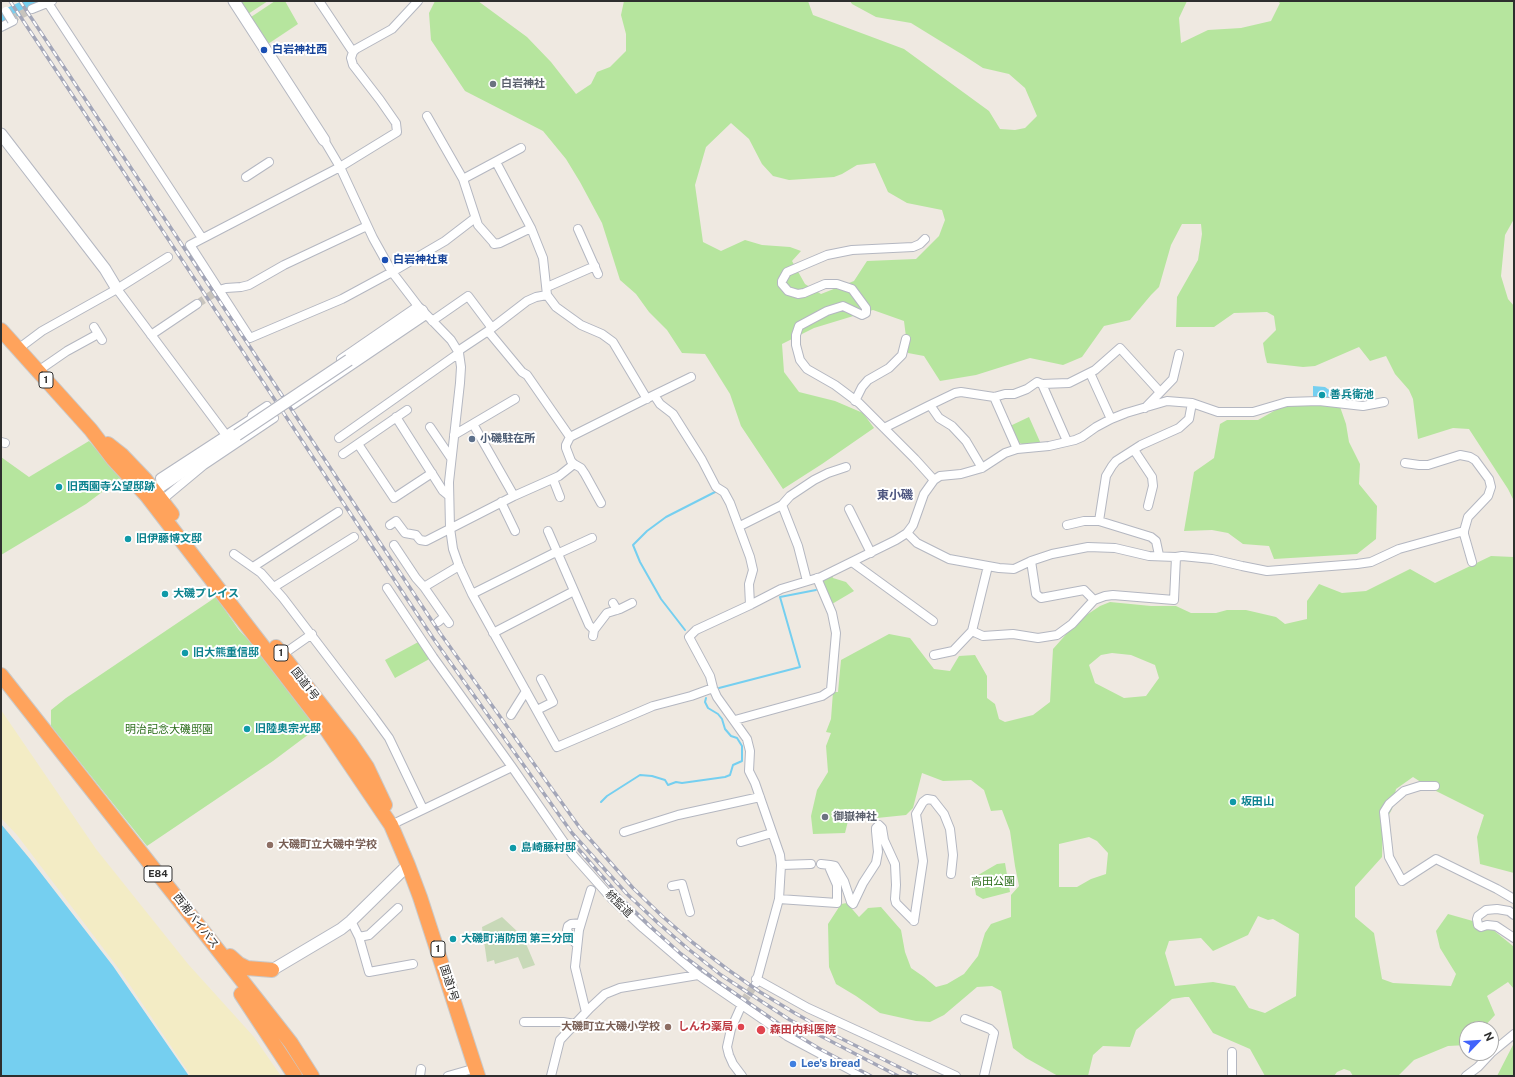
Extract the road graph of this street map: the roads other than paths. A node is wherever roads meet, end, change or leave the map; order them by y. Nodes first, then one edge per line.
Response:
1 (234, 1) edge
2 (319, 1) edge
3 (418, 1) edge
4 (50, 2) edge
5 (32, 10) tunnel mouth
6 (6, 11) dead end
7 (12, 21) junction
8 (1, 24) edge
9 (1, 27) edge
10 (353, 52) junction
11 (427, 116) dead end
12 (1, 134) edge
13 (324, 140) joint
14 (521, 148) dead end
15 (269, 162) dead end
16 (496, 162) junction
17 (340, 167) junction
18 (246, 177) dead end
19 (463, 179) junction
20 (475, 218) junction
21 (367, 226) junction
22 (531, 228) junction
23 (578, 229) dead end
24 (202, 238) junction
25 (926, 239) dead end
26 (168, 257) dead end
27 (392, 272) junction
28 (117, 289) junction
29 (219, 290) tunnel mouth
30 (547, 291) junction
31 (198, 304) tunnel mouth
32 (425, 313) junction
33 (1, 330) edge
34 (490, 330) junction
35 (98, 334) dead end
36 (150, 335) junction
37 (906, 339) dead end
38 (18, 349) junction
39 (458, 352) junction
40 (1180, 354) dead end
41 (38, 371) junction
42 (1090, 373) junction
43 (691, 377) dead end
44 (309, 381) junction
45 (1042, 384) junction
46 (298, 388) dead end
47 (312, 392) junction
48 (1160, 392) junction
49 (651, 397) junction
50 (994, 397) junction
51 (515, 399) dead end
52 (855, 401) junction
53 (1384, 402) dead end
54 (1192, 403) junction
55 (293, 405) dead end
56 (930, 405) junction
57 (267, 406) dead end
58 (1144, 408) junction
59 (407, 410) dead end
60 (396, 417) junction
61 (274, 418) dead end
62 (1111, 419) junction
63 (473, 424) junction
64 (430, 427) dead end
65 (884, 428) junction
66 (232, 435) junction
67 (454, 435) junction
68 (570, 437) junction
69 (339, 438) dead end
70 (1067, 441) junction
71 (358, 444) junction
72 (1017, 449) junction
73 (1134, 450) junction
74 (343, 454) dead end
75 (451, 458) junction
76 (1405, 462) dead end
77 (574, 464) junction
78 (846, 467) dead end
79 (982, 468) junction
80 (432, 473) junction
81 (553, 479) junction
82 (934, 480) junction
83 (156, 493) junction
84 (448, 496) junction
85 (514, 496) junction
86 (560, 497) dead end
87 (501, 502) junction
88 (601, 503) dead end
89 (782, 504) junction
90 (1148, 506) dead end
91 (849, 509) dead end
92 (338, 512) dead end
93 (1099, 521) junction
94 (395, 522) dead end
95 (1067, 525) dead end
96 (740, 526) junction
97 (450, 528) junction
98 (515, 531) dead end
99 (548, 531) dead end
100 (1464, 531) junction
101 (907, 533) junction
102 (354, 537) dead end
103 (590, 541) dead end
104 (394, 546) dead end
105 (557, 553) junction
106 (871, 553) junction
107 (234, 554) dead end
108 (1159, 555) junction
109 (1176, 557) junction
110 (852, 562) junction
111 (1031, 562) junction
112 (1472, 562) dead end
113 (459, 566) junction
114 (988, 566) junction
115 (253, 567) junction
116 (818, 578) junction
117 (807, 581) junction
118 (274, 587) junction
119 (424, 587) junction
120 (387, 588) dead end
121 (574, 591) junction
122 (472, 594) junction
123 (1094, 600) junction
124 (632, 603) dead end
125 (750, 605) junction
126 (444, 621) dead end
127 (933, 621) dead end
128 (972, 631) junction
129 (493, 633) junction
130 (312, 634) junction
131 (282, 655) junction
132 (934, 655) dead end
133 (1, 675) edge
134 (541, 679) dead end
135 (713, 688) junction
136 (1, 689) edge
137 (526, 691) junction
138 (537, 710) junction
139 (511, 715) dead end
140 (735, 720) junction
141 (512, 767) junction
142 (1435, 786) dead end
143 (760, 796) junction
144 (424, 809) junction
145 (395, 823) junction
146 (624, 832) dead end
147 (772, 833) junction
148 (741, 842) dead end
149 (811, 864) dead end
150 (408, 865) junction
151 (781, 865) junction
152 (155, 870) junction
153 (951, 874) dead end
154 (672, 886) dead end
155 (591, 890) dead end
156 (779, 899) junction
157 (1514, 899) edge
158 (398, 908) dead end
159 (690, 912) dead end
160 (1514, 915) edge
161 (352, 921) junction
162 (359, 937) junction
163 (1514, 938) edge
164 (413, 964) dead end
165 (272, 970) junction
166 (698, 976) junction
167 (241, 994) junction
168 (255, 997) junction
169 (742, 1004) junction
170 (586, 1012) junction
171 (965, 1020) dead end
172 (524, 1022) dead end
173 (563, 1022) junction
174 (574, 1024) junction
175 (567, 1032) junction
176 (1514, 1034) edge
177 (1499, 1046) edge
178 (1232, 1052) dead end
179 (1484, 1061) edge
180 (477, 1072) edge
181 (552, 1072) edge
182 (295, 1076) edge
183 (302, 1076) edge
184 (312, 1076) edge
185 (448, 1076) edge
186 (559, 1076) edge
187 (742, 1076) edge
188 (862, 1076) edge
189 (956, 1076) edge
190 (984, 1076) edge
191 (1232, 1076) edge
192 (1466, 1076) edge

1 - 13 street
2 - 10 street
3 - 10 street
4 - 5 street
4 - 24 street
6 - 7 street, bridge
7 - 8 street
7 - 9 street
10 - 17 street
11 - 19 street
12 - 28 street
13 - 17 street
14 - 16 street
15 - 18 street
16 - 19 street
16 - 22 street
17 - 21 street
17 - 24 street
19 - 20 street
20 - 22 street
20 - 27 street
21 - 27 street
21 - 29 street
22 - 30 street
23 - 30 street
24 - 27 street
25 - 52 street
26 - 28 street
27 - 32 street
28 - 36 street
28 - 38 street
30 - 34 street
30 - 49 street
31 - 36 street
32 - 34 street
32 - 39 street
32 - 44 street
32 - 47 street
32 - 66 street, bridge
33 - 38 highway, 国道1号 / 1
34 - 39 street
34 - 68 street
35 - 41 street
36 - 66 street
37 - 52 street
38 - 41 highway, 国道1号 / 1
39 - 67 street
39 - 69 street
40 - 48 street
41 - 83 highway, 国道1号 / 1
42 - 45 street
42 - 48 street
42 - 62 street
43 - 49 street
44 - 46 street
44 - 47 street
45 - 50 street
45 - 70 street
47 - 55 street
48 - 58 street
49 - 68 street
49 - 96 street
50 - 56 street
50 - 72 street
51 - 63 street
52 - 65 street
53 - 54 street
54 - 58 street
54 - 73 street
56 - 65 street
56 - 79 street
57 - 66 street
58 - 62 street
59 - 60 street
60 - 71 street
60 - 80 street
61 - 83 street
62 - 70 street
63 - 67 street
63 - 85 street
64 - 75 street
65 - 82 street
66 - 83 street
67 - 75 street
68 - 77 street
70 - 72 street
71 - 74 street
71 - 80 street
72 - 79 street
73 - 90 street
73 - 93 street
75 - 84 street
76 - 100 street
77 - 81 street
77 - 88 street
78 - 89 street
79 - 82 street
80 - 84 street
81 - 85 street
81 - 86 street
82 - 101 street
83 - 131 highway, 国道1号 / 1
83 - 145 highway, 国道1号 / 1
84 - 97 street
85 - 87 street
87 - 97 street
87 - 98 street
89 - 96 street
89 - 117 street
91 - 106 street
92 - 115 street
93 - 95 street
93 - 108 street
94 - 97 street
96 - 125 street
97 - 113 street
99 - 105 street
100 - 109 street
100 - 112 street
101 - 106 street
101 - 114 street
102 - 118 street
103 - 105 street
104 - 119 street
105 - 121 street
105 - 122 street
106 - 110 street
107 - 115 street
108 - 109 street
108 - 111 street
109 - 123 street
110 - 116 street
110 - 127 street
111 - 114 street
111 - 123 street
113 - 119 street
113 - 122 street
114 - 128 street
115 - 118 street
116 - 117 street
116 - 140 street
117 - 125 street
118 - 130 street
119 - 126 street
120 - 141 street, 統監道
121 - 124 street
121 - 129 street
122 - 129 street
123 - 128 street
125 - 135 street
128 - 132 street
129 - 137 street
130 - 131 street
130 - 144 street
131 - 145 highway, 国道1号 / 1
133 - 152 highway, 西湘バイパス / E84
134 - 138 street
135 - 138 street
135 - 140 street
136 - 167 highway, 西湘バイパス / E84
137 - 138 street
137 - 139 street
140 - 143 street
141 - 144 street
141 - 166 street, 統監道
142 - 157 street
143 - 146 street
143 - 147 street
144 - 145 street
145 - 150 highway, 国道1号 / 1
147 - 148 street
147 - 151 street
149 - 151 street
150 - 161 street
150 - 180 highway, 国道1号 / 1
151 - 156 street
152 - 165 highway
152 - 168 highway, 西湘バイパス / E84
153 - 156 street
154 - 159 street
155 - 170 street
156 - 189 street
158 - 162 street
160 - 163 street
161 - 162 street
161 - 165 street
162 - 164 street
165 - 168 highway
166 - 169 street, 統監道
166 - 170 street
167 - 182 highway
167 - 183 highway, 西湘バイパス / E84
168 - 184 highway, 西湘バイパス / E84
169 - 187 street
169 - 188 street, 統監道
170 - 174 street
171 - 190 street
172 - 173 street
173 - 174 street
173 - 175 street
174 - 175 street
175 - 181 street
176 - 177 street
178 - 191 street
179 - 192 street
180 - 185 street
181 - 186 street

